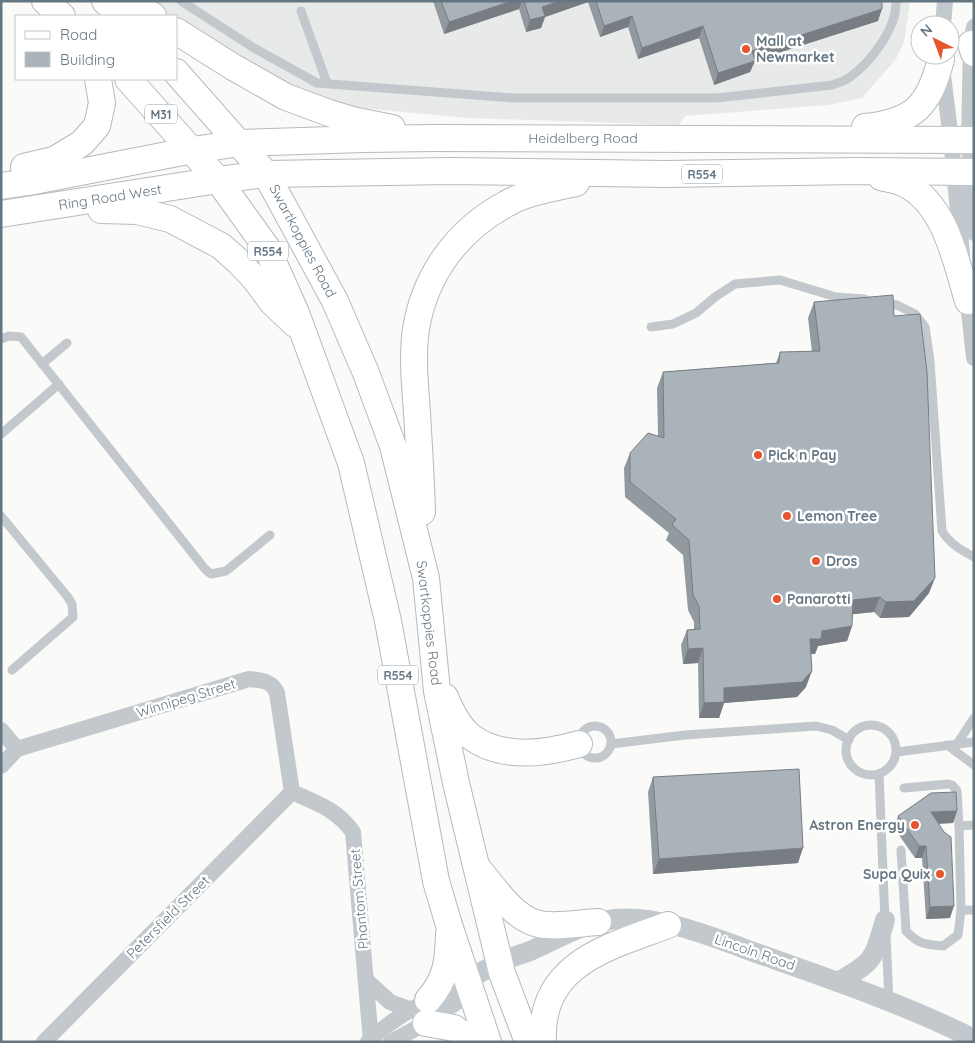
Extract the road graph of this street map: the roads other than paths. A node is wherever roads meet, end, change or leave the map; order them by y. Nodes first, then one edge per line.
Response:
1 (105, 1) edge
2 (130, 1) edge
3 (180, 1) edge
4 (896, 1) edge
5 (945, 1) edge
6 (301, 11) dead end
7 (120, 15) edge
8 (151, 15) edge
9 (944, 15) edge
10 (178, 32) edge
11 (973, 41) edge
12 (939, 65) edge
13 (943, 65) edge
14 (178, 74) edge
15 (98, 80) edge
16 (129, 80) edge
17 (327, 83) junction
18 (434, 138) junction
19 (757, 139) junction
20 (965, 139) edge
21 (240, 144) junction
22 (193, 150) junction
23 (858, 171) junction
24 (1, 172) edge
25 (966, 172) edge
26 (266, 174) junction
27 (622, 174) junction
28 (218, 180) junction
29 (1, 186) edge
30 (30, 210) junction
31 (1, 214) edge
32 (974, 233) edge
33 (970, 261) edge
34 (967, 290) junction
35 (651, 327) dead end
36 (303, 332) junction
37 (1, 339) edge
38 (67, 342) dead end
39 (974, 358) edge
40 (42, 364) junction
41 (59, 384) junction
42 (1, 434) edge
43 (1, 516) edge
44 (270, 534) dead end
45 (974, 558) edge
46 (426, 578) junction
47 (434, 662) junction
48 (12, 670) dead end
49 (974, 718) edge
50 (1, 730) edge
51 (849, 740) junction
52 (974, 742) edge
53 (579, 744) junction
54 (611, 744) junction
55 (957, 744) junction
56 (947, 745) junction
57 (17, 749) junction
58 (896, 752) junction
59 (974, 765) edge
60 (1, 766) edge
61 (879, 774) junction
62 (904, 788) dead end
63 (292, 792) junction
64 (974, 825) edge
65 (959, 826) junction
66 (901, 850) dead end
67 (476, 866) junction
68 (961, 910) junction
69 (974, 910) edge
70 (885, 920) junction
71 (598, 922) junction
72 (668, 925) junction
73 (449, 926) junction
74 (531, 950) joint
75 (501, 968) junction
76 (366, 981) junction
77 (838, 982) junction
78 (470, 986) junction
79 (890, 1002) junction
80 (422, 1011) junction
81 (972, 1035) edge
82 (370, 1041) edge
83 (44, 1042) edge
84 (391, 1042) edge
85 (473, 1042) edge
86 (488, 1042) edge
87 (528, 1042) edge
88 (543, 1042) edge

1 - 7 main road
2 - 8 main road
3 - 17 lane
4 - 17 lane
5 - 9 street
6 - 17 lane
10 - 18 main road
11 - 20 street
12 - 19 main road
13 - 20 street
14 - 21 main road, Swartkoppies Road
15 - 24 main road
16 - 22 main road, M31
18 - 19 main road, Heidelberg Road
18 - 21 main road, Heidelberg Road
19 - 20 main road, Heidelberg Road
20 - 25 street
21 - 22 main road, Heidelberg Road
21 - 26 main road, Swartkoppies Road / R554
22 - 28 main road, R554
22 - 29 main road, Ring Road West
23 - 25 main road, R554
23 - 27 main road, R554
23 - 34 main road
25 - 32 street
25 - 33 street
26 - 27 main road, R554
26 - 28 main road, R554
26 - 46 main road, Swartkoppies Road / R554
27 - 46 main road
28 - 30 main road, Ring Road West
28 - 36 main road, R554
30 - 31 main road, Ring Road West
30 - 36 main road
33 - 34 street
34 - 39 street
35 - 45 lane
36 - 73 main road, R554
37 - 40 lane
38 - 40 lane
40 - 41 lane
41 - 42 lane
41 - 44 lane
43 - 48 lane
46 - 47 main road, Swartkoppies Road / R554
47 - 53 main road
47 - 67 main road, Swartkoppies Road / R554
49 - 55 lane
50 - 57 street
51 - 54 lane
51 - 58 lane
51 - 61 lane
52 - 55 lane
53 - 54 lane
53 - 54 lane
55 - 56 lane
56 - 58 lane
56 - 59 lane
57 - 60 street, Winnipeg Street
57 - 63 street, Winnipeg Street
58 - 61 lane
61 - 70 lane
62 - 65 lane
63 - 76 street, Phantom Street
63 - 83 street, Petersfield Street
64 - 65 lane
65 - 68 lane
66 - 68 lane
67 - 71 main road
67 - 75 main road, Swartkoppies Road / R554
68 - 69 lane
70 - 77 street
70 - 79 lane
71 - 72 street, Lincoln Road
71 - 74 street, Lincoln Road
72 - 77 street, Lincoln Road
72 - 88 main road
73 - 78 main road, R554
73 - 80 main road
74 - 75 street, Phantom Street
75 - 78 street, Phantom Street
75 - 87 main road, Swartkoppies Road / R554
76 - 80 street
76 - 82 street, Phantom Street
77 - 79 street, Lincoln Road
78 - 80 street, Phantom Street
78 - 80 street, Phantom Street
78 - 86 main road, R554
79 - 81 street, Lincoln Road
80 - 82 street, Phantom Street
80 - 84 street, Phantom Street
80 - 85 main road

